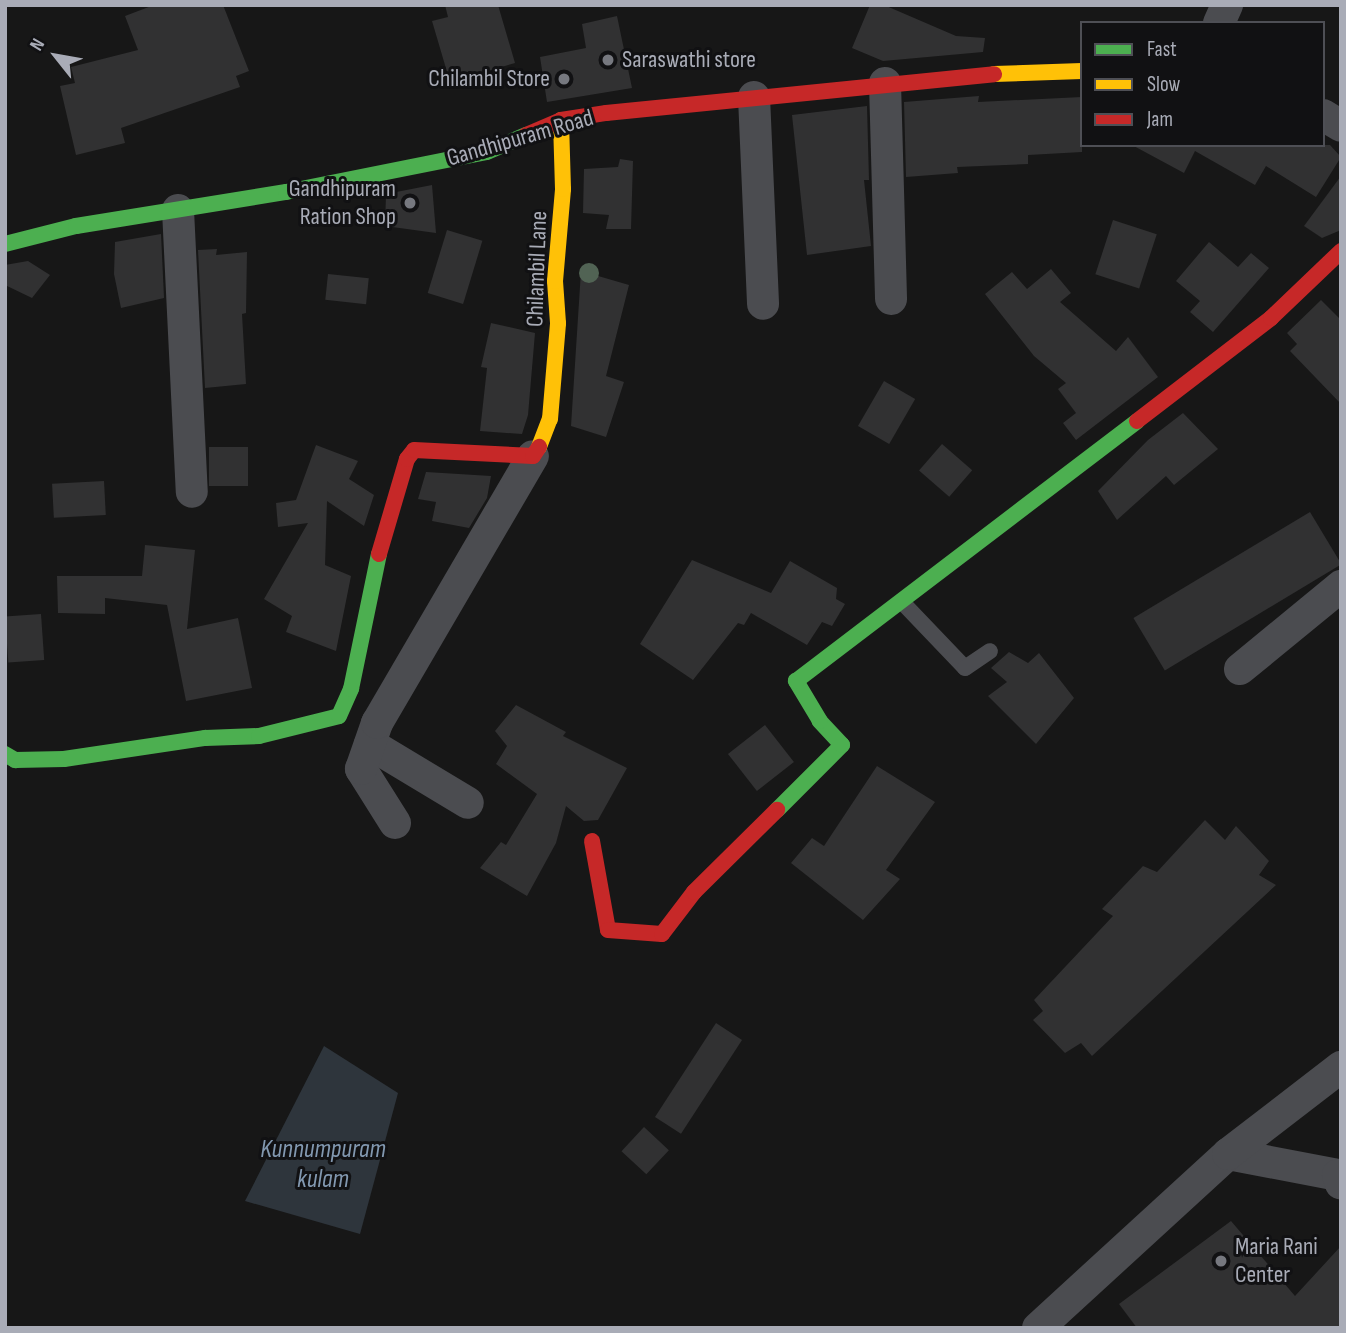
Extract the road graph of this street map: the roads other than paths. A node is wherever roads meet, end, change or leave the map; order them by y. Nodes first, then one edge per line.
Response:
1 (1227, 5) edge
2 (1220, 21) edge
3 (1080, 71) edge
4 (885, 83) junction
5 (754, 97) junction
6 (1325, 116) edge
7 (561, 120) junction
8 (1341, 125) edge
9 (178, 210) junction
10 (5, 244) edge
11 (1341, 251) edge
12 (891, 299) dead end
13 (763, 304) dead end
14 (533, 456) junction
15 (192, 492) dead end
16 (1341, 586) edge
17 (902, 602) junction
18 (990, 651) dead end
19 (1240, 669) dead end
20 (346, 700) junction
21 (375, 731) junction
22 (5, 754) edge
23 (468, 803) dead end
24 (395, 823) dead end
25 (592, 841) dead end
26 (1341, 1067) edge
27 (1228, 1154) junction
28 (1341, 1184) edge
29 (1038, 1328) edge

1 - 2 street
3 - 4 street, Gandhipuram Road
4 - 5 street, Gandhipuram Road
4 - 12 street
5 - 7 street, Gandhipuram Road
5 - 13 street
6 - 8 street
7 - 9 street, Gandhipuram Road
7 - 14 street, Chilambil Lane
9 - 10 street, Gandhipuram Road
9 - 15 street
11 - 17 street
14 - 20 street
14 - 21 street
16 - 19 street
17 - 18 lane
17 - 25 street
20 - 21 street
20 - 22 street
21 - 23 street
21 - 24 street
26 - 27 street
27 - 28 street
27 - 29 street

